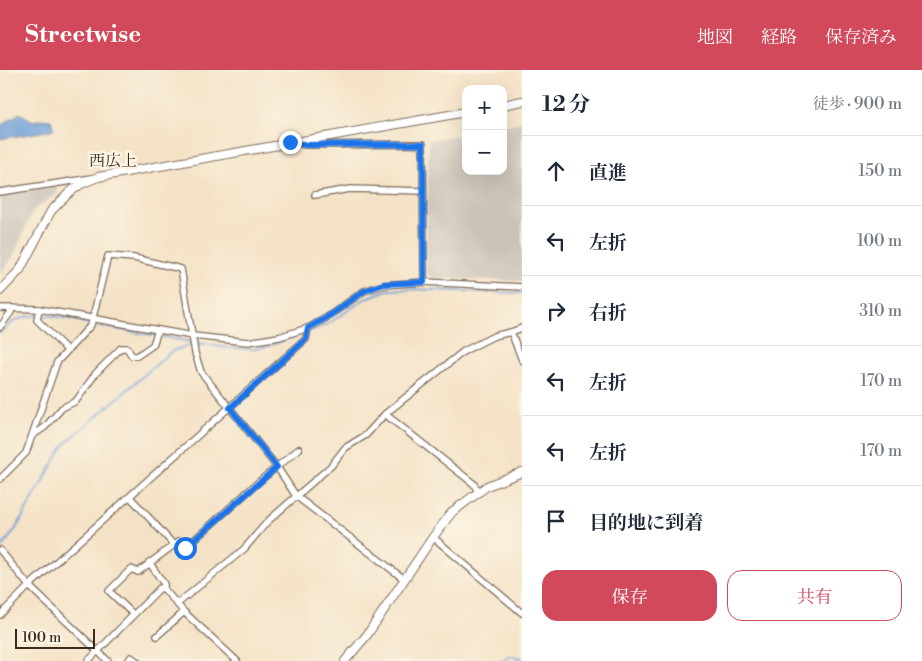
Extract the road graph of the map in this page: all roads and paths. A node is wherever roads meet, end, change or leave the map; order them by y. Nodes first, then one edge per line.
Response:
1 (522, 101) edge
2 (507, 104) edge
3 (462, 113) edge
4 (290, 142) junction
5 (98, 177) junction
6 (422, 191) junction
7 (0, 192) edge
8 (315, 194) dead end
9 (424, 282) junction
10 (522, 287) edge
11 (0, 291) edge
12 (0, 308) edge
13 (12, 308) junction
14 (39, 309) junction
15 (92, 319) junction
16 (0, 326) edge
17 (308, 328) junction
18 (522, 328) edge
19 (158, 330) junction
20 (512, 332) junction
21 (192, 336) junction
22 (67, 350) junction
23 (522, 360) edge
24 (230, 408) junction
25 (385, 414) junction
26 (32, 436) junction
27 (299, 449) dead end
28 (277, 467) junction
29 (522, 472) edge
30 (0, 479) edge
31 (478, 492) junction
32 (296, 496) junction
33 (130, 497) junction
34 (433, 537) junction
35 (174, 545) junction
36 (0, 550) edge
37 (149, 562) junction
38 (404, 579) junction
39 (29, 586) junction
40 (164, 589) junction
41 (177, 604) junction
42 (184, 612) junction
43 (522, 613) edge
44 (133, 614) junction
45 (0, 615) edge
46 (157, 636) dead end
47 (97, 650) junction
48 (88, 661) edge
49 (108, 661) edge
50 (128, 661) edge
51 (137, 661) edge
52 (237, 661) edge
53 (345, 661) edge

1 - 2 street
3 - 4 street
4 - 5 street
4 - 6 street
5 - 7 street
5 - 11 street
6 - 8 street
6 - 9 street
9 - 10 street
9 - 17 street
12 - 13 street
13 - 14 street
13 - 16 street
14 - 15 street
14 - 22 street
15 - 19 street
15 - 21 street
15 - 22 street
17 - 21 street
17 - 24 street
18 - 20 street
19 - 21 street
19 - 26 street
20 - 23 street
20 - 25 street
21 - 24 street
22 - 26 street
24 - 28 street
24 - 33 street
25 - 31 street
25 - 32 street
26 - 30 street
27 - 28 street
28 - 32 street
28 - 35 street
29 - 31 street
31 - 34 street
32 - 38 street
32 - 41 street
33 - 35 street
33 - 39 street
34 - 38 street
34 - 43 street
35 - 37 street
36 - 39 street
37 - 40 street
37 - 44 street
38 - 53 street
39 - 45 street
39 - 47 street
40 - 41 street
40 - 44 street
41 - 42 street
42 - 46 street
42 - 52 street
44 - 47 street
47 - 48 street
47 - 49 street
50 - 51 street

